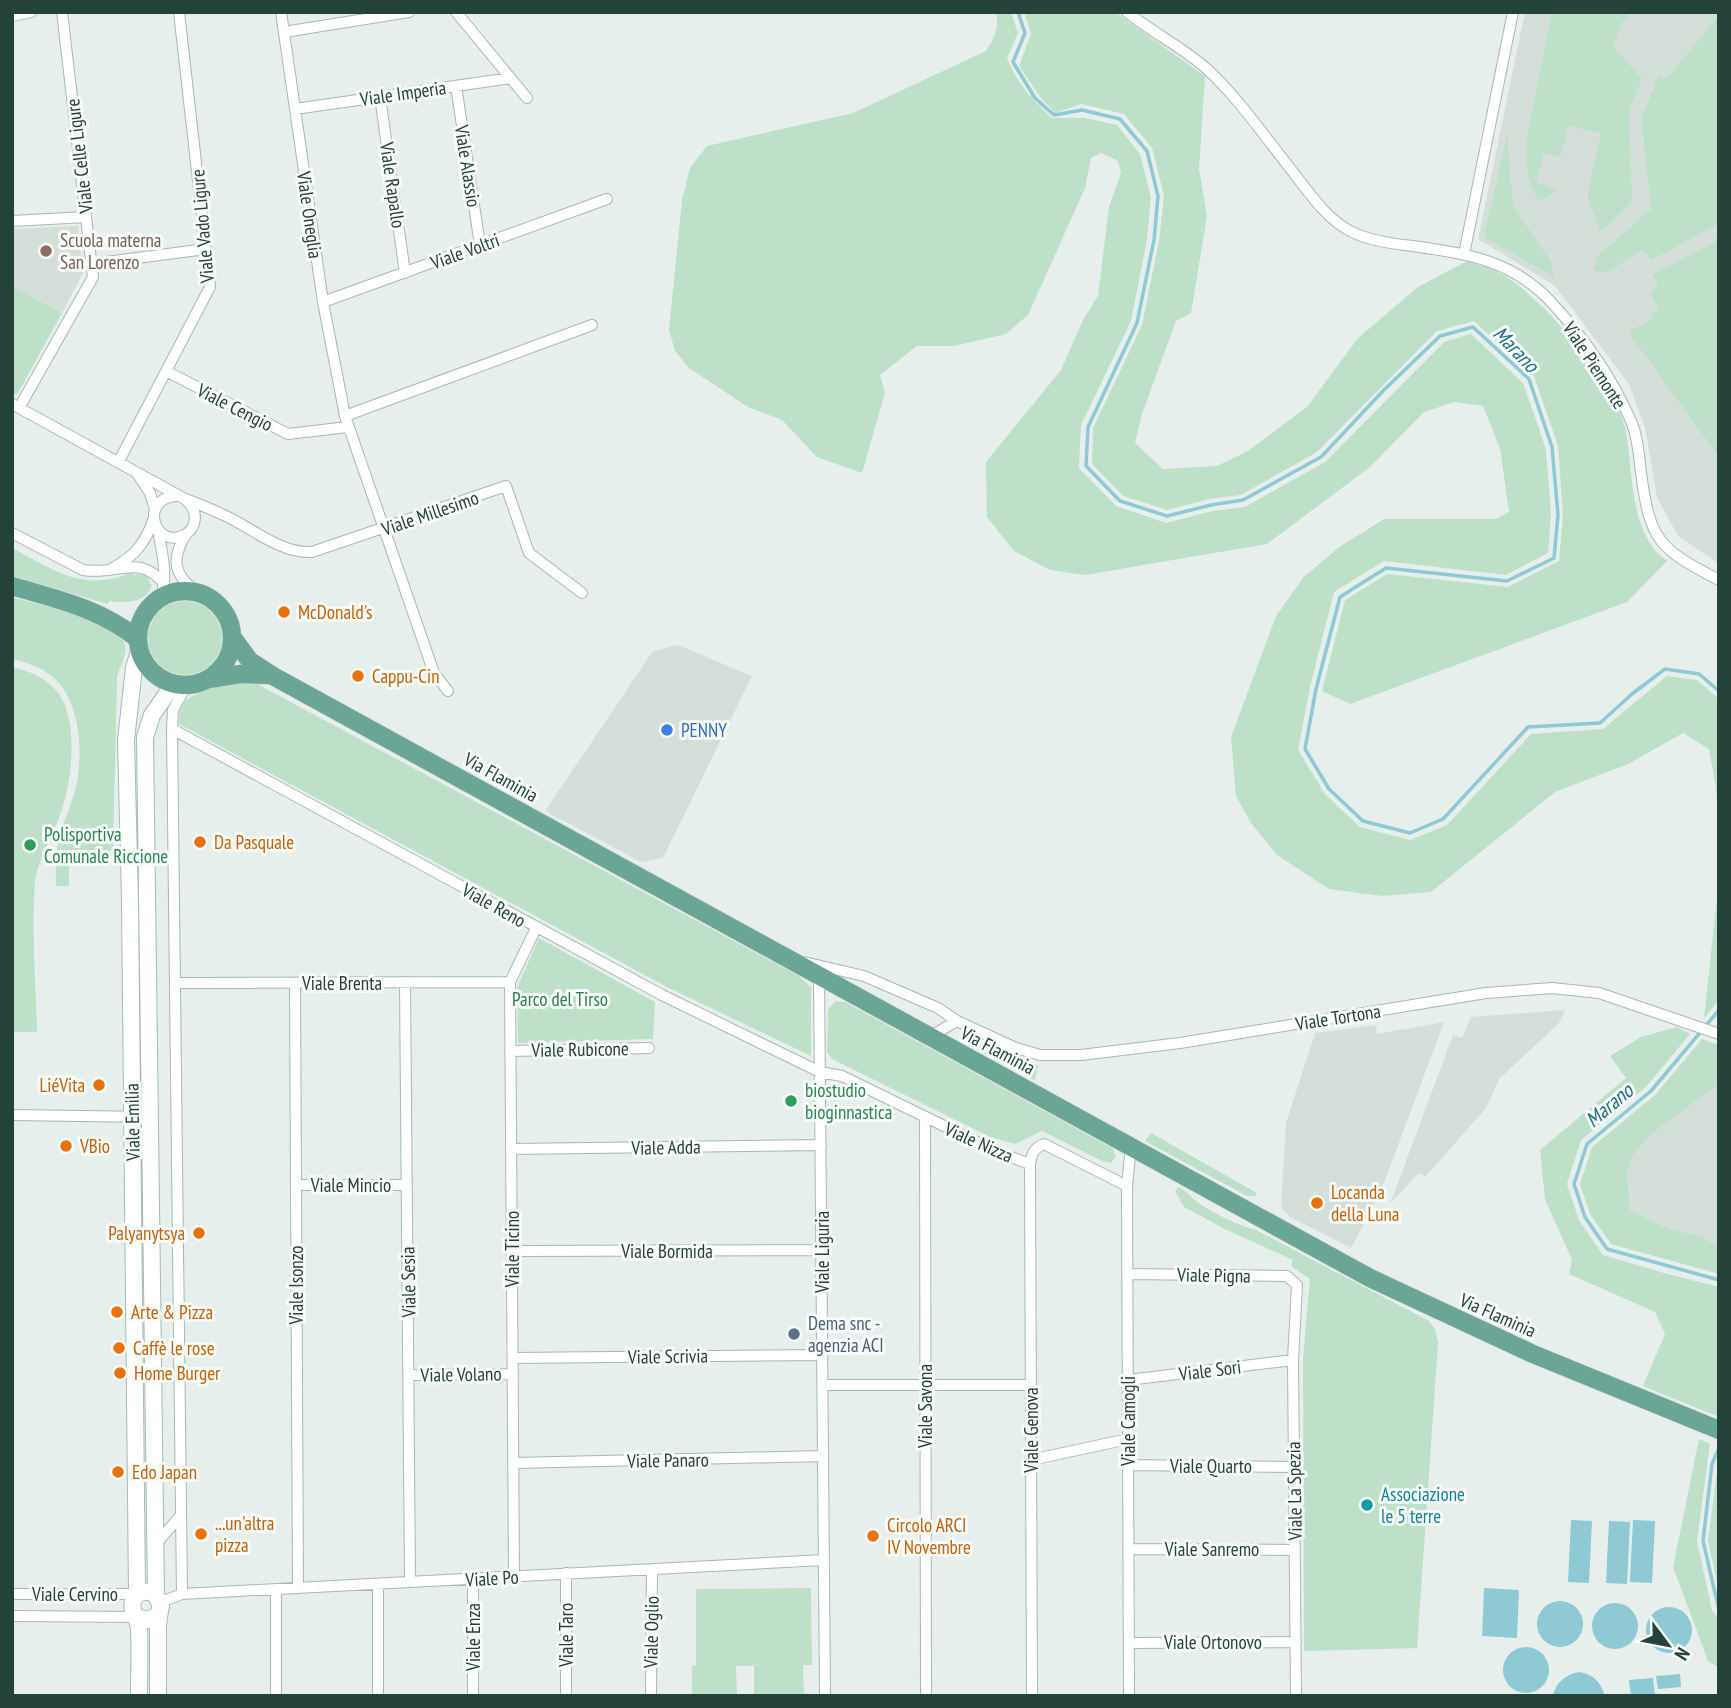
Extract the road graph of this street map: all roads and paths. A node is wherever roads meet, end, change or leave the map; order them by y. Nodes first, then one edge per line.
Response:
1 (31, 12) edge
2 (62, 12) edge
3 (179, 12) edge
4 (281, 12) edge
5 (409, 12) edge
6 (456, 12) edge
7 (1127, 12) edge
8 (1145, 12) edge
9 (1513, 12) edge
10 (12, 16) edge
11 (1143, 25) junction
12 (284, 32) junction
13 (511, 78) junction
14 (456, 86) junction
15 (380, 97) junction
16 (527, 97) dead end
17 (295, 109) junction
18 (607, 199) dead end
19 (86, 217) junction
20 (12, 221) edge
21 (480, 245) junction
22 (206, 249) junction
23 (1464, 254) junction
24 (91, 264) junction
25 (405, 273) junction
26 (323, 302) junction
27 (592, 325) dead end
28 (166, 371) junction
29 (16, 406) edge
30 (346, 421) junction
31 (119, 461) junction
32 (134, 470) junction
33 (181, 498) junction
34 (154, 513) junction
35 (226, 517) junction
36 (194, 523) junction
37 (384, 529) junction
38 (158, 530) junction
39 (12, 533) edge
40 (186, 534) junction
41 (111, 569) junction
42 (1719, 580) edge
43 (12, 586) edge
44 (197, 592) junction
45 (582, 593) dead end
46 (159, 596) junction
47 (95, 611) junction
48 (233, 638) junction
49 (139, 645) junction
50 (273, 676) junction
51 (209, 680) junction
52 (180, 685) junction
53 (448, 691) dead end
54 (172, 729) junction
55 (536, 928) junction
56 (787, 957) junction
57 (819, 976) junction
58 (405, 982) junction
59 (510, 982) junction
60 (174, 983) junction
61 (295, 983) junction
62 (957, 1021) junction
63 (1719, 1034) edge
64 (929, 1037) junction
65 (649, 1048) dead end
66 (510, 1051) junction
67 (820, 1072) junction
68 (12, 1115) edge
69 (132, 1117) junction
70 (150, 1117) junction
71 (925, 1117) junction
72 (821, 1145) junction
73 (1130, 1146) junction
74 (511, 1149) junction
75 (1030, 1164) junction
76 (296, 1185) junction
77 (407, 1185) junction
78 (1127, 1186) junction
79 (821, 1250) junction
80 (512, 1251) junction
81 (1127, 1274) junction
82 (1297, 1285) joint
83 (822, 1355) junction
84 (513, 1357) junction
85 (1293, 1360) junction
86 (513, 1374) junction
87 (408, 1375) junction
88 (1128, 1380) junction
89 (823, 1385) junction
90 (925, 1385) junction
91 (1031, 1385) junction
92 (1719, 1430) edge
93 (1128, 1439) junction
94 (823, 1457) junction
95 (1031, 1460) junction
96 (514, 1463) junction
97 (1128, 1465) junction
98 (1294, 1467) junction
99 (181, 1516) junction
100 (156, 1544) junction
101 (1129, 1549) junction
102 (1295, 1550) junction
103 (824, 1559) junction
104 (652, 1569) junction
105 (566, 1573) junction
106 (514, 1576) junction
107 (473, 1579) junction
108 (410, 1582) junction
109 (378, 1584) junction
110 (298, 1588) junction
111 (276, 1589) junction
112 (12, 1594) edge
113 (137, 1594) junction
114 (182, 1594) junction
115 (159, 1603) junction
116 (12, 1616) edge
117 (137, 1617) junction
118 (1296, 1642) junction
119 (1129, 1643) junction
120 (139, 1696) edge
121 (158, 1696) edge
122 (276, 1696) edge
123 (378, 1696) edge
124 (473, 1696) edge
125 (566, 1696) edge
126 (651, 1696) edge
127 (825, 1696) edge
128 (926, 1696) edge
129 (1032, 1696) edge
130 (1129, 1696) edge
131 (1296, 1696) edge

1 - 10 street
2 - 19 street, Viale Celle Ligure
3 - 22 street, Viale Vado Ligure
4 - 12 street, Viale Oneglia
5 - 12 street
6 - 13 street
7 - 11 street, Viale Piemonte
8 - 11 street
9 - 23 street
11 - 23 street, Viale Piemonte
12 - 17 street, Viale Oneglia
13 - 14 street, Viale Imperia
13 - 16 street
14 - 15 street, Viale Imperia
14 - 21 street, Viale Alassio
15 - 17 street, Viale Imperia
15 - 25 street, Viale Rapallo
17 - 26 street, Viale Oneglia
18 - 21 street, Viale Voltri
19 - 20 street
19 - 24 street, Viale Celle Ligure
21 - 25 street, Viale Voltri
22 - 24 street
22 - 28 street, Viale Vado Ligure
23 - 42 street, Viale Piemonte
24 - 29 street, Viale Celle Ligure
25 - 26 street, Viale Voltri
26 - 30 street, Viale Oneglia
27 - 30 street
28 - 30 street, Viale Cengio
28 - 31 street, Viale Vado Ligure
29 - 31 street, Viale Millesimo
30 - 37 street, Viale Oneglia
31 - 32 street, Viale Millesimo
32 - 33 street, Viale Millesimo
32 - 34 street, Viale Millesimo
33 - 34 street
33 - 35 street, Viale Millesimo
33 - 36 street
34 - 38 street
34 - 41 street
35 - 36 street
35 - 37 street, Viale Millesimo
36 - 40 street
37 - 45 street, Viale Millesimo
37 - 53 street, Viale Oneglia
38 - 40 street
38 - 46 street
39 - 41 street
40 - 44 street
41 - 46 street
43 - 47 main road
44 - 46 main road
44 - 48 main road
46 - 47 main road
46 - 49 main road
47 - 49 main road
48 - 50 main road, Via Flaminia
48 - 51 main road
49 - 52 main road
49 - 69 street, Viale Emilia
50 - 51 main road, Via Flaminia
50 - 56 main road, Via Flaminia
51 - 52 main road
52 - 54 street
52 - 70 street, Viale Emilia
54 - 55 street, Viale Reno
54 - 60 street
55 - 59 street, Viale Ticino
55 - 67 street, Viale Reno
56 - 57 main road, Via Flaminia
56 - 62 street, Viale Tortona
57 - 64 main road, Via Flaminia
57 - 67 street, Viale Liguria
58 - 59 street, Viale Brenta
58 - 61 street, Viale Brenta
58 - 77 street, Viale Sesia
59 - 66 street, Viale Ticino
60 - 61 street, Viale Brenta
60 - 99 street
61 - 76 street, Viale Isonzo
62 - 63 street, Viale Tortona
62 - 64 street
64 - 73 main road, Via Flaminia
65 - 66 street, Viale Rubicone
66 - 74 street, Viale Ticino
67 - 71 street, Viale Nizza
67 - 72 street, Viale Liguria
68 - 69 street
69 - 70 street
69 - 113 street, Viale Emilia
70 - 100 street, Viale Emilia
71 - 75 street, Viale Nizza
71 - 90 street, Viale Savona
72 - 74 street, Viale Adda
72 - 79 street, Viale Liguria
73 - 78 street, Viale Camogli
73 - 92 main road, Via Flaminia
74 - 80 street, Viale Ticino
75 - 78 street, Viale Nizza
75 - 91 street, Viale Genova
76 - 77 street, Viale Mincio
76 - 110 street, Viale Isonzo
77 - 87 street, Viale Sesia
78 - 81 street, Viale Camogli
79 - 80 street, Viale Bormida
79 - 83 street, Viale Liguria
80 - 84 street, Viale Ticino
81 - 82 street, Viale Pigna
81 - 88 street, Viale Camogli
82 - 85 street, Viale La Spezia
83 - 84 street, Viale Scrivia
83 - 89 street, Viale Liguria
84 - 86 street, Viale Ticino
85 - 88 street, Viale Sori
85 - 98 street, Viale La Spezia
86 - 87 street, Viale Volano
86 - 96 street, Viale Ticino
87 - 108 street, Viale Sesia
88 - 93 street, Viale Camogli
89 - 90 street
89 - 94 street, Viale Liguria
90 - 91 street
90 - 128 street, Viale Savona
91 - 95 street, Viale Genova
93 - 95 street
93 - 97 street, Viale Camogli
94 - 96 street, Viale Panaro
94 - 103 street, Viale Liguria
95 - 129 street, Viale Genova
96 - 106 street, Viale Ticino
97 - 98 street, Viale Quarto
97 - 101 street, Viale Camogli
98 - 102 street, Viale La Spezia
99 - 100 street
99 - 114 street
100 - 115 street, Viale Emilia
101 - 102 street, Viale Sanremo
101 - 119 street, Viale Camogli
102 - 118 street, Viale La Spezia
103 - 104 street, Viale Po
103 - 127 street, Viale Liguria
104 - 105 street, Viale Po
104 - 126 street, Viale Oglio
105 - 106 street, Viale Po
105 - 125 street, Viale Taro
106 - 107 street, Viale Po
107 - 108 street, Viale Po
107 - 124 street, Viale Enza
108 - 109 street, Viale Po
109 - 110 street, Viale Po
109 - 123 street
110 - 111 street, Viale Po
111 - 114 street, Viale Po
111 - 122 street
112 - 113 street, Viale Cervino
113 - 115 street
113 - 117 street
114 - 115 street, Viale Po
115 - 117 street
115 - 121 street, Viale Emilia
116 - 117 street, Viale Cervino
117 - 120 street
118 - 119 street, Viale Ortonovo
118 - 131 street, Viale La Spezia
119 - 130 street, Viale Camogli

